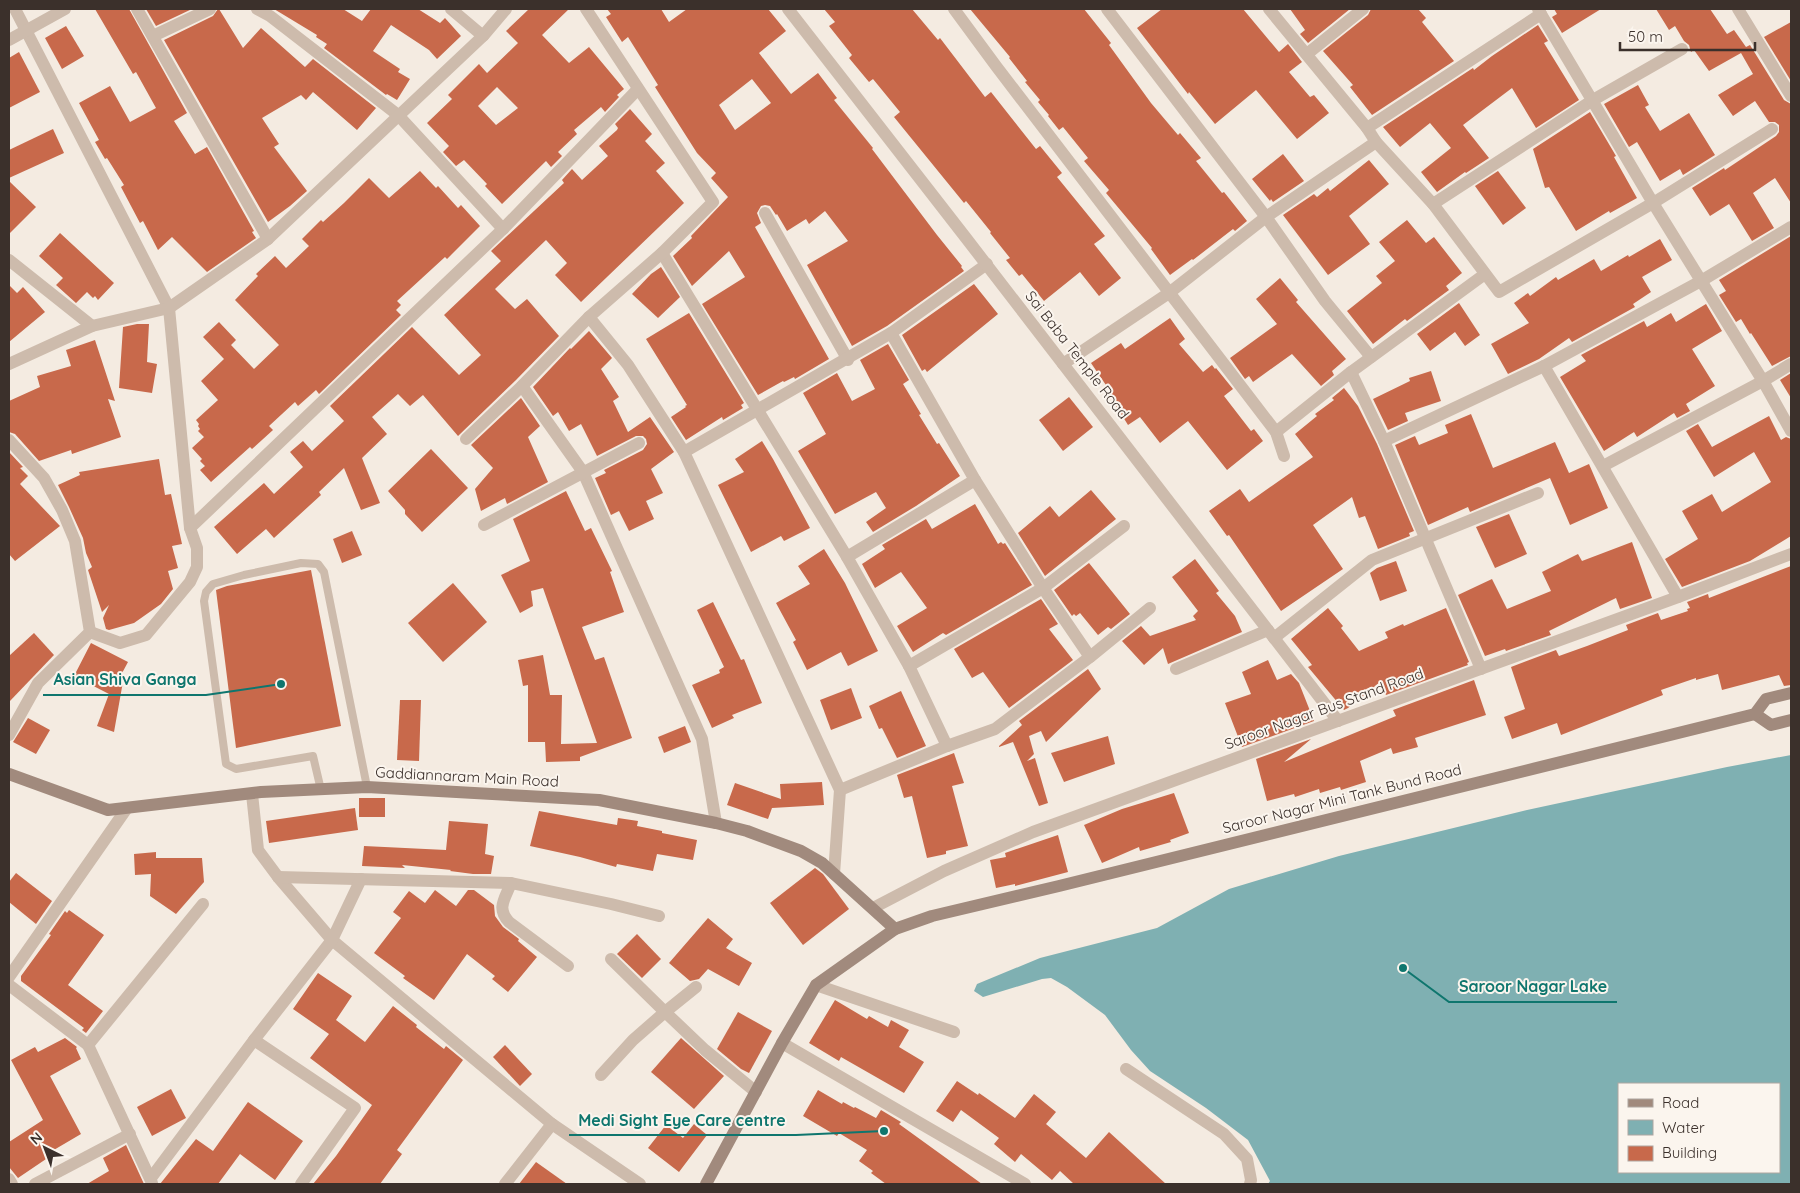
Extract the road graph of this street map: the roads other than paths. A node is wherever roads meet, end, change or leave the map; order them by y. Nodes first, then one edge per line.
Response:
1 (15, 9) edge
2 (64, 9) edge
3 (137, 9) edge
4 (210, 9) edge
5 (257, 9) edge
6 (451, 9) edge
7 (506, 9) edge
8 (586, 9) edge
9 (788, 9) edge
10 (954, 9) edge
11 (1107, 9) edge
12 (1269, 9) edge
13 (1363, 9) edge
14 (1738, 9) edge
15 (1540, 11) edge
16 (27, 30) junction
17 (153, 36) junction
18 (482, 36) junction
19 (9, 40) edge
20 (1682, 49) dead end
21 (1307, 54) junction
22 (638, 89) junction
23 (1791, 96) edge
24 (1593, 100) junction
25 (398, 115) junction
26 (1367, 128) junction
27 (1772, 129) dead end
28 (1376, 142) junction
29 (1653, 203) junction
30 (1433, 204) junction
31 (765, 213) dead end
32 (1266, 217) junction
33 (1791, 227) edge
34 (503, 228) junction
35 (268, 239) junction
36 (662, 253) junction
37 (9, 260) edge
38 (987, 264) junction
39 (1485, 274) junction
40 (1701, 281) junction
41 (1169, 293) junction
42 (169, 308) junction
43 (589, 317) junction
44 (92, 326) junction
45 (891, 333) junction
46 (1371, 357) junction
47 (848, 360) junction
48 (9, 364) edge
49 (1063, 364) junction
50 (1791, 364) edge
51 (1544, 366) junction
52 (1351, 372) junction
53 (1763, 381) junction
54 (522, 386) junction
55 (757, 410) junction
56 (1276, 432) junction
57 (1791, 432) edge
58 (466, 439) dead end
59 (9, 440) edge
60 (1384, 441) junction
61 (639, 443) dead end
62 (684, 452) junction
63 (1284, 456) dead end
64 (1603, 466) junction
65 (583, 472) junction
66 (975, 480) junction
67 (1538, 493) dead end
68 (484, 525) dead end
69 (1124, 526) dead end
70 (190, 528) junction
71 (1424, 538) junction
72 (1791, 554) edge
73 (847, 557) junction
74 (1043, 588) junction
75 (1678, 598) junction
76 (1150, 608) dead end
77 (90, 632) junction
78 (1271, 634) junction
79 (1090, 658) junction
80 (909, 666) junction
81 (1176, 669) dead end
82 (1481, 669) junction
83 (1791, 693) edge
84 (1755, 714) junction
85 (1791, 720) edge
86 (1338, 722) junction
87 (9, 735) edge
88 (947, 746) junction
89 (9, 774) edge
90 (367, 787) junction
91 (321, 790) junction
92 (840, 790) junction
93 (252, 794) junction
94 (127, 808) junction
95 (716, 823) junction
96 (834, 874) junction
97 (278, 877) junction
98 (361, 879) junction
99 (511, 883) junction
100 (202, 904) dead end
101 (873, 908) junction
102 (659, 916) dead end
103 (895, 929) junction
104 (332, 940) junction
105 (611, 959) dead end
106 (568, 966) dead end
107 (9, 977) edge
108 (816, 985) junction
109 (9, 986) edge
110 (696, 987) dead end
111 (665, 1012) junction
112 (954, 1032) dead end
113 (254, 1040) junction
114 (782, 1044) junction
115 (88, 1045) junction
116 (1126, 1069) dead end
117 (601, 1075) dead end
118 (756, 1092) junction
119 (552, 1124) junction
120 (130, 1134) junction
121 (9, 1179) edge
122 (152, 1181) edge
123 (12, 1184) edge
124 (35, 1184) edge
125 (301, 1184) edge
126 (506, 1184) edge
127 (640, 1184) edge
128 (706, 1184) edge
129 (1025, 1184) edge
130 (1250, 1184) edge

1 - 16 street
2 - 16 street
3 - 17 street
4 - 17 street
5 - 25 street
6 - 18 street
7 - 18 street
8 - 22 street
9 - 38 street, Sai Baba Temple Road
10 - 41 street
11 - 32 street
12 - 21 street
13 - 21 street
14 - 23 street
15 - 24 street
15 - 26 street
16 - 19 street
16 - 42 street
17 - 35 street
18 - 25 street
20 - 24 street
21 - 26 street
22 - 34 street
22 - 36 street
24 - 29 street
24 - 30 street
25 - 34 street
25 - 35 street
26 - 28 street
27 - 29 street
28 - 30 street
28 - 32 street
29 - 39 street
29 - 40 street
30 - 39 street
31 - 47 street
32 - 41 street
32 - 46 street
33 - 40 street
34 - 70 street
35 - 42 street
36 - 43 street
36 - 55 street
37 - 44 street
38 - 45 street
38 - 49 street, Sai Baba Temple Road
39 - 46 street
40 - 51 street
40 - 53 street
41 - 49 street
41 - 56 street
42 - 44 street
42 - 70 street
43 - 54 street
43 - 62 street
44 - 48 street
45 - 47 street
45 - 66 street
46 - 52 street
47 - 55 street
49 - 78 street, Sai Baba Temple Road
50 - 53 street
51 - 60 street
51 - 64 street
52 - 56 street
52 - 60 street
53 - 57 street
53 - 64 street
54 - 58 street
54 - 65 street
55 - 62 street
55 - 73 street
56 - 63 street
59 - 77 street
60 - 71 street
61 - 65 street
62 - 92 street
64 - 75 street
65 - 68 street
65 - 95 street
66 - 73 street
66 - 74 street
67 - 71 street
69 - 74 street
70 - 77 street
71 - 78 street
71 - 82 street
72 - 75 street, Saroor Nagar Bus Stand Road
73 - 80 street
74 - 79 street
74 - 80 street
75 - 82 street, Saroor Nagar Bus Stand Road
76 - 79 street
77 - 87 street
78 - 81 street
78 - 86 street, Sai Baba Temple Road
79 - 88 street
80 - 88 street
82 - 86 street, Saroor Nagar Bus Stand Road
83 - 84 main road
84 - 85 main road
84 - 103 main road, Saroor Nagar Mini Tank Bund Road
86 - 101 street, Saroor Nagar Bus Stand Road
88 - 92 street
89 - 94 main road, Gaddiannaram Main Road
90 - 91 main road, Gaddiannaram Main Road
90 - 91 lane
90 - 95 main road, Gaddiannaram Main Road
91 - 93 main road, Gaddiannaram Main Road
92 - 96 street
93 - 94 main road, Gaddiannaram Main Road
93 - 97 street
94 - 107 street
95 - 96 main road, Gaddiannaram Main Road
96 - 101 main road, Gaddiannaram Main Road
97 - 98 street
97 - 104 street
98 - 99 street
98 - 104 street
99 - 102 street
99 - 106 street
100 - 115 street
101 - 103 main road, Gaddiannaram Main Road
103 - 108 main road, Saroor Nagar Mini Tank Bund Road
104 - 113 street
104 - 119 street
105 - 111 street
108 - 112 street
108 - 114 main road
109 - 115 street
110 - 111 street
111 - 117 street
111 - 118 street
113 - 122 street
113 - 125 street
114 - 118 main road
114 - 129 street
115 - 120 street
116 - 130 street
118 - 128 main road
119 - 126 street
119 - 127 street
120 - 122 street
120 - 124 street
121 - 123 street

